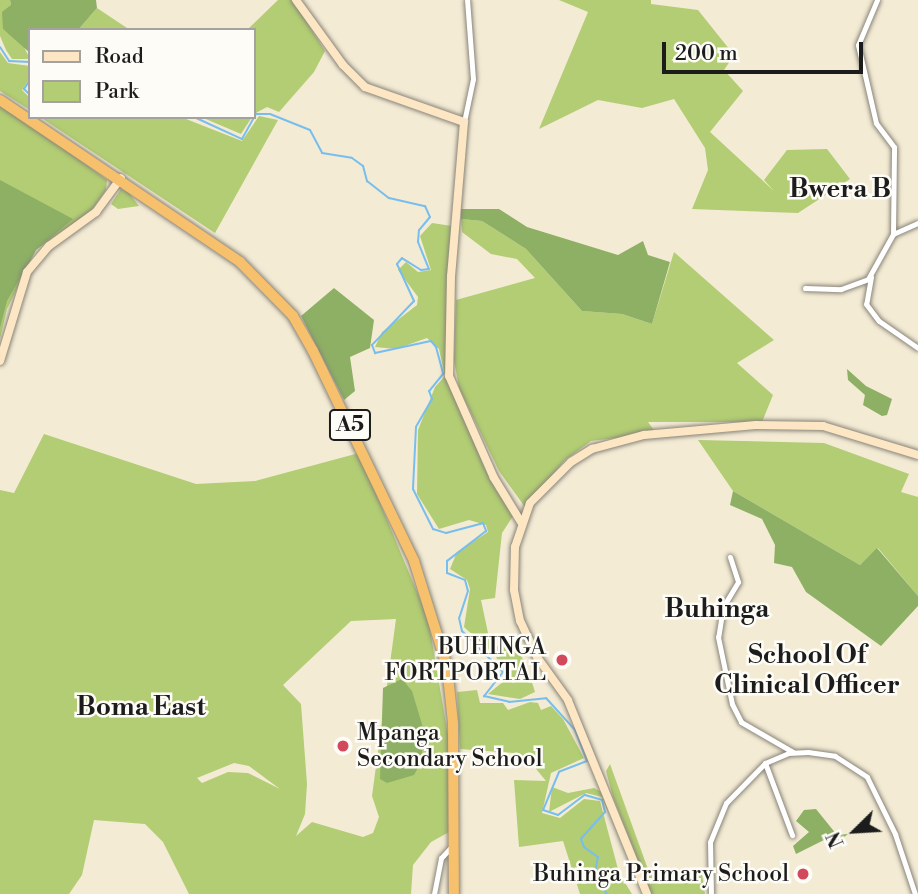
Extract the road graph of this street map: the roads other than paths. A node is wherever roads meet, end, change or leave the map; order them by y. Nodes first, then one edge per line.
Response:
1 (296, 0) edge
2 (467, 0) edge
3 (877, 0) edge
4 (0, 100) edge
5 (28, 118) edge
6 (29, 119) edge
7 (464, 122) junction
8 (121, 178) junction
9 (918, 223) edge
10 (893, 234) junction
11 (871, 277) junction
12 (805, 288) dead end
13 (918, 348) edge
14 (0, 361) edge
15 (918, 455) edge
16 (521, 522) junction
17 (730, 556) dead end
18 (793, 752) junction
19 (765, 763) junction
20 (792, 835) dead end
21 (454, 844) junction
22 (434, 894) edge
23 (454, 894) edge
24 (647, 894) edge
25 (711, 894) edge
26 (915, 894) edge

1 - 7 main road
2 - 7 street
3 - 10 street
4 - 5 highway, A5
6 - 8 highway, A5
7 - 16 main road
8 - 14 main road
8 - 21 highway, A5
9 - 10 street
10 - 11 street
11 - 12 street
11 - 13 street
15 - 16 main road
16 - 24 main road
17 - 18 street
18 - 19 street
18 - 26 street
19 - 20 street
19 - 25 street
21 - 22 street
21 - 23 highway, A5

